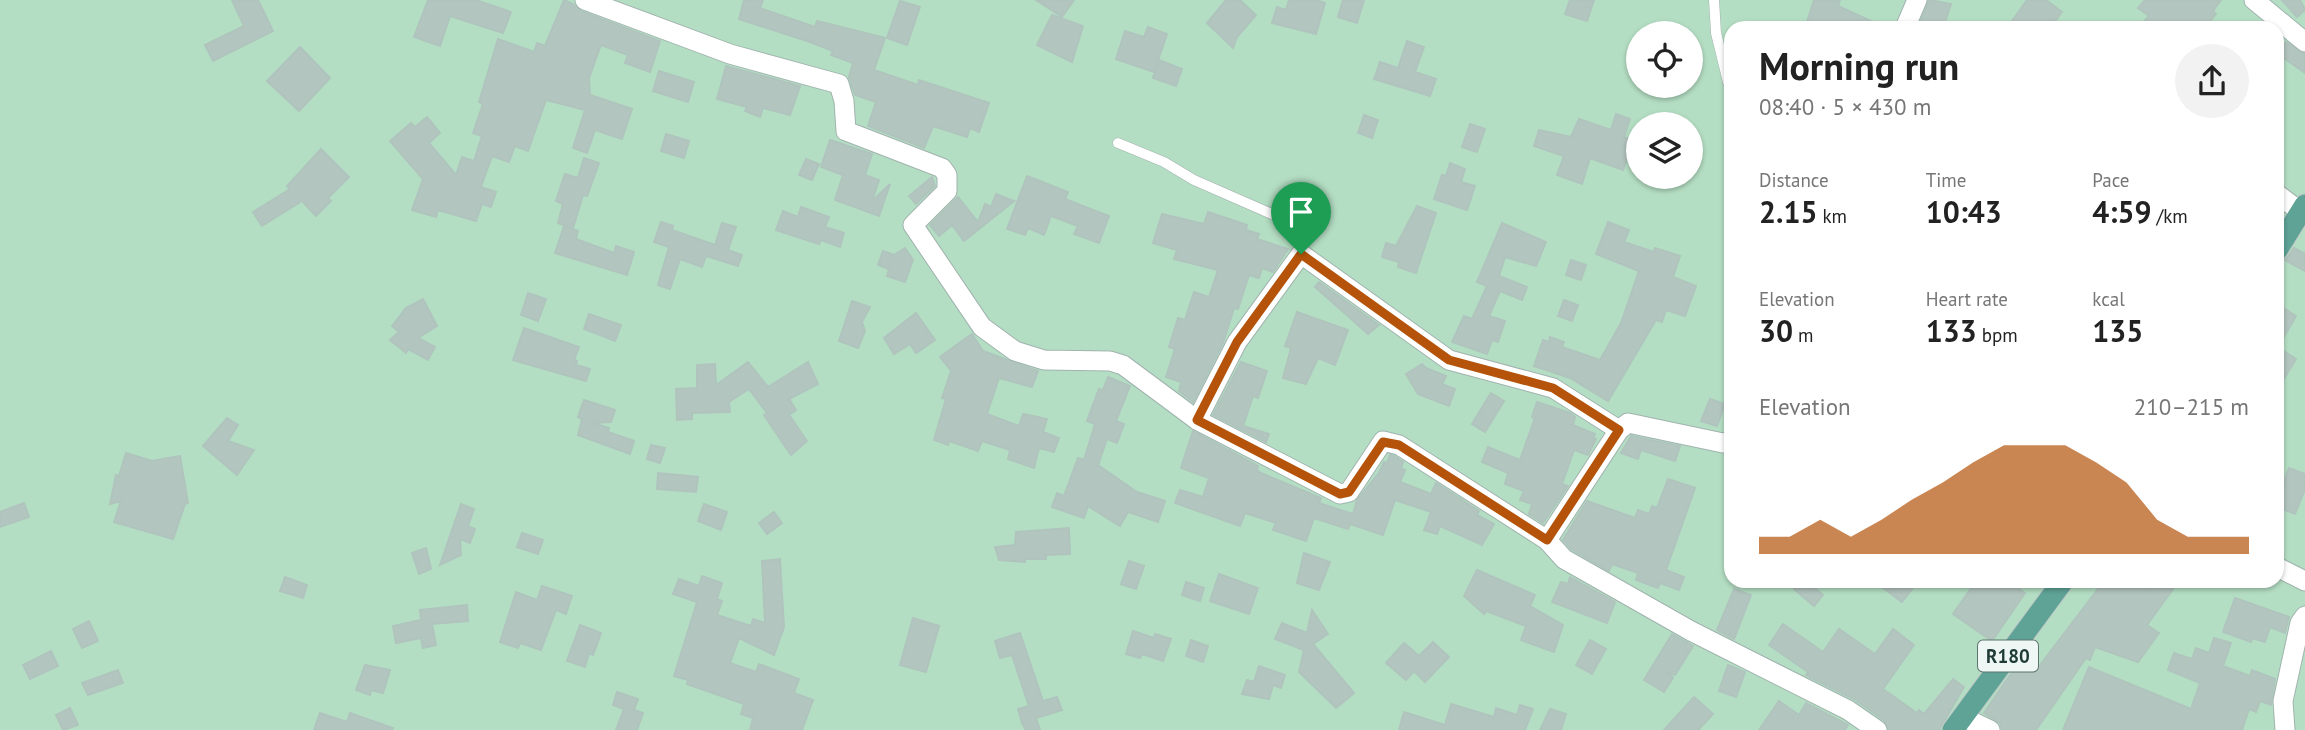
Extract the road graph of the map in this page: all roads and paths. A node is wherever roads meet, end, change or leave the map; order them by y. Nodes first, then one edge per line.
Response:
1 (585, 0) edge
2 (1714, 0) edge
3 (1917, 0) edge
4 (2254, 0) edge
5 (1908, 21) edge
6 (2280, 21) edge
7 (2284, 25) edge
8 (2305, 42) edge
9 (1724, 66) edge
10 (1118, 143) dead end
11 (2284, 198) edge
12 (2303, 208) edge
13 (2284, 239) edge
14 (1301, 254) junction
15 (1197, 420) junction
16 (1619, 430) junction
17 (1724, 443) edge
18 (1547, 540) junction
19 (2284, 570) edge
20 (2305, 581) edge
21 (2058, 588) edge
22 (2305, 616) edge
23 (1958, 723) edge
24 (1877, 730) edge
25 (1990, 730) edge
26 (2285, 730) edge

1 - 15 street
2 - 9 lane
3 - 5 street
4 - 6 street
7 - 8 street
10 - 14 lane
11 - 12 street
12 - 13 main road
14 - 15 street
14 - 16 street
15 - 18 street
16 - 17 street
16 - 18 street
18 - 24 street
19 - 20 street
21 - 23 main road, R180
22 - 26 street
23 - 25 street

